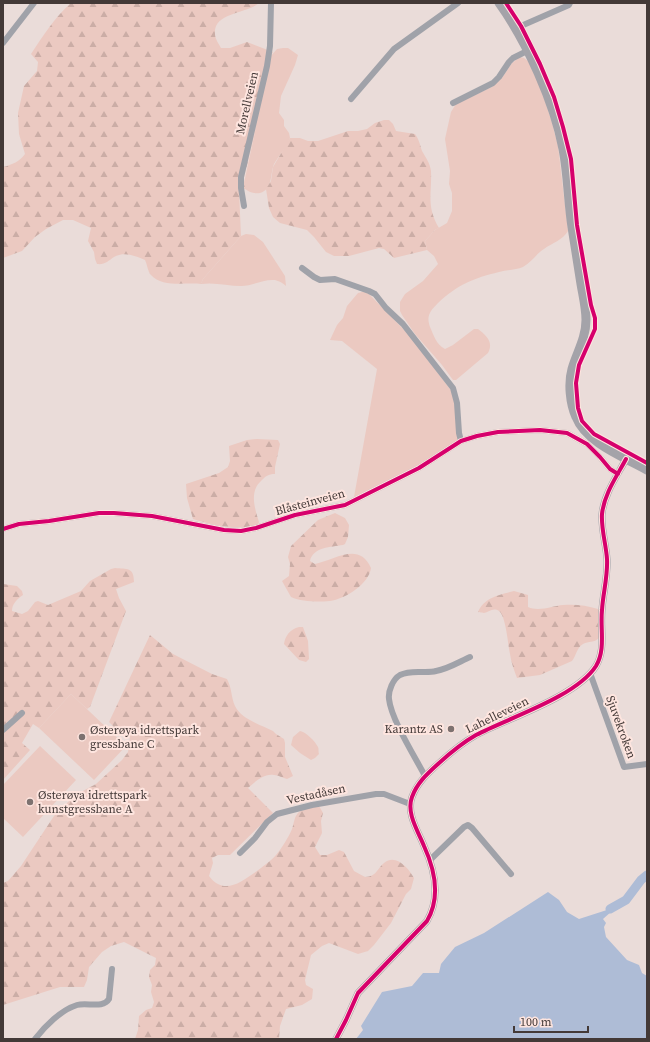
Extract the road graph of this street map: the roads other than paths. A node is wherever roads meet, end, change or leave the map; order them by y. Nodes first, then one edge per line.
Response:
1 (34, 3) edge
2 (271, 3) edge
3 (458, 3) edge
4 (499, 3) edge
5 (570, 3) edge
6 (521, 26) dead end
7 (3, 43) edge
8 (527, 51) junction
9 (351, 98) dead end
10 (453, 103) dead end
11 (244, 206) dead end
12 (302, 268) dead end
13 (461, 441) junction
14 (626, 459) junction
15 (647, 470) edge
16 (618, 474) junction
17 (3, 529) edge
18 (470, 657) dead end
19 (590, 673) junction
20 (22, 713) dead end
21 (3, 730) edge
22 (647, 764) edge
23 (425, 776) junction
24 (410, 804) junction
25 (240, 853) dead end
26 (430, 860) junction
27 (511, 874) dead end
28 (112, 969) dead end
29 (35, 1039) edge
30 (336, 1039) edge

1 - 7 street
2 - 11 street, Morellveien
3 - 9 street
4 - 8 main road
5 - 6 street
8 - 10 street
8 - 14 main road
12 - 13 street
13 - 16 street, Blåsteinveien
13 - 17 street, Blåsteinveien
14 - 15 main road
14 - 16 street, Lahelleveien
16 - 19 street, Lahelleveien
18 - 23 street
19 - 22 street, Sjuvekroken
19 - 23 street, Lahelleveien
20 - 21 street
23 - 24 street, Lahelleveien
24 - 25 street, Vestadåsen
24 - 26 street
26 - 27 street
26 - 30 street
28 - 29 street

